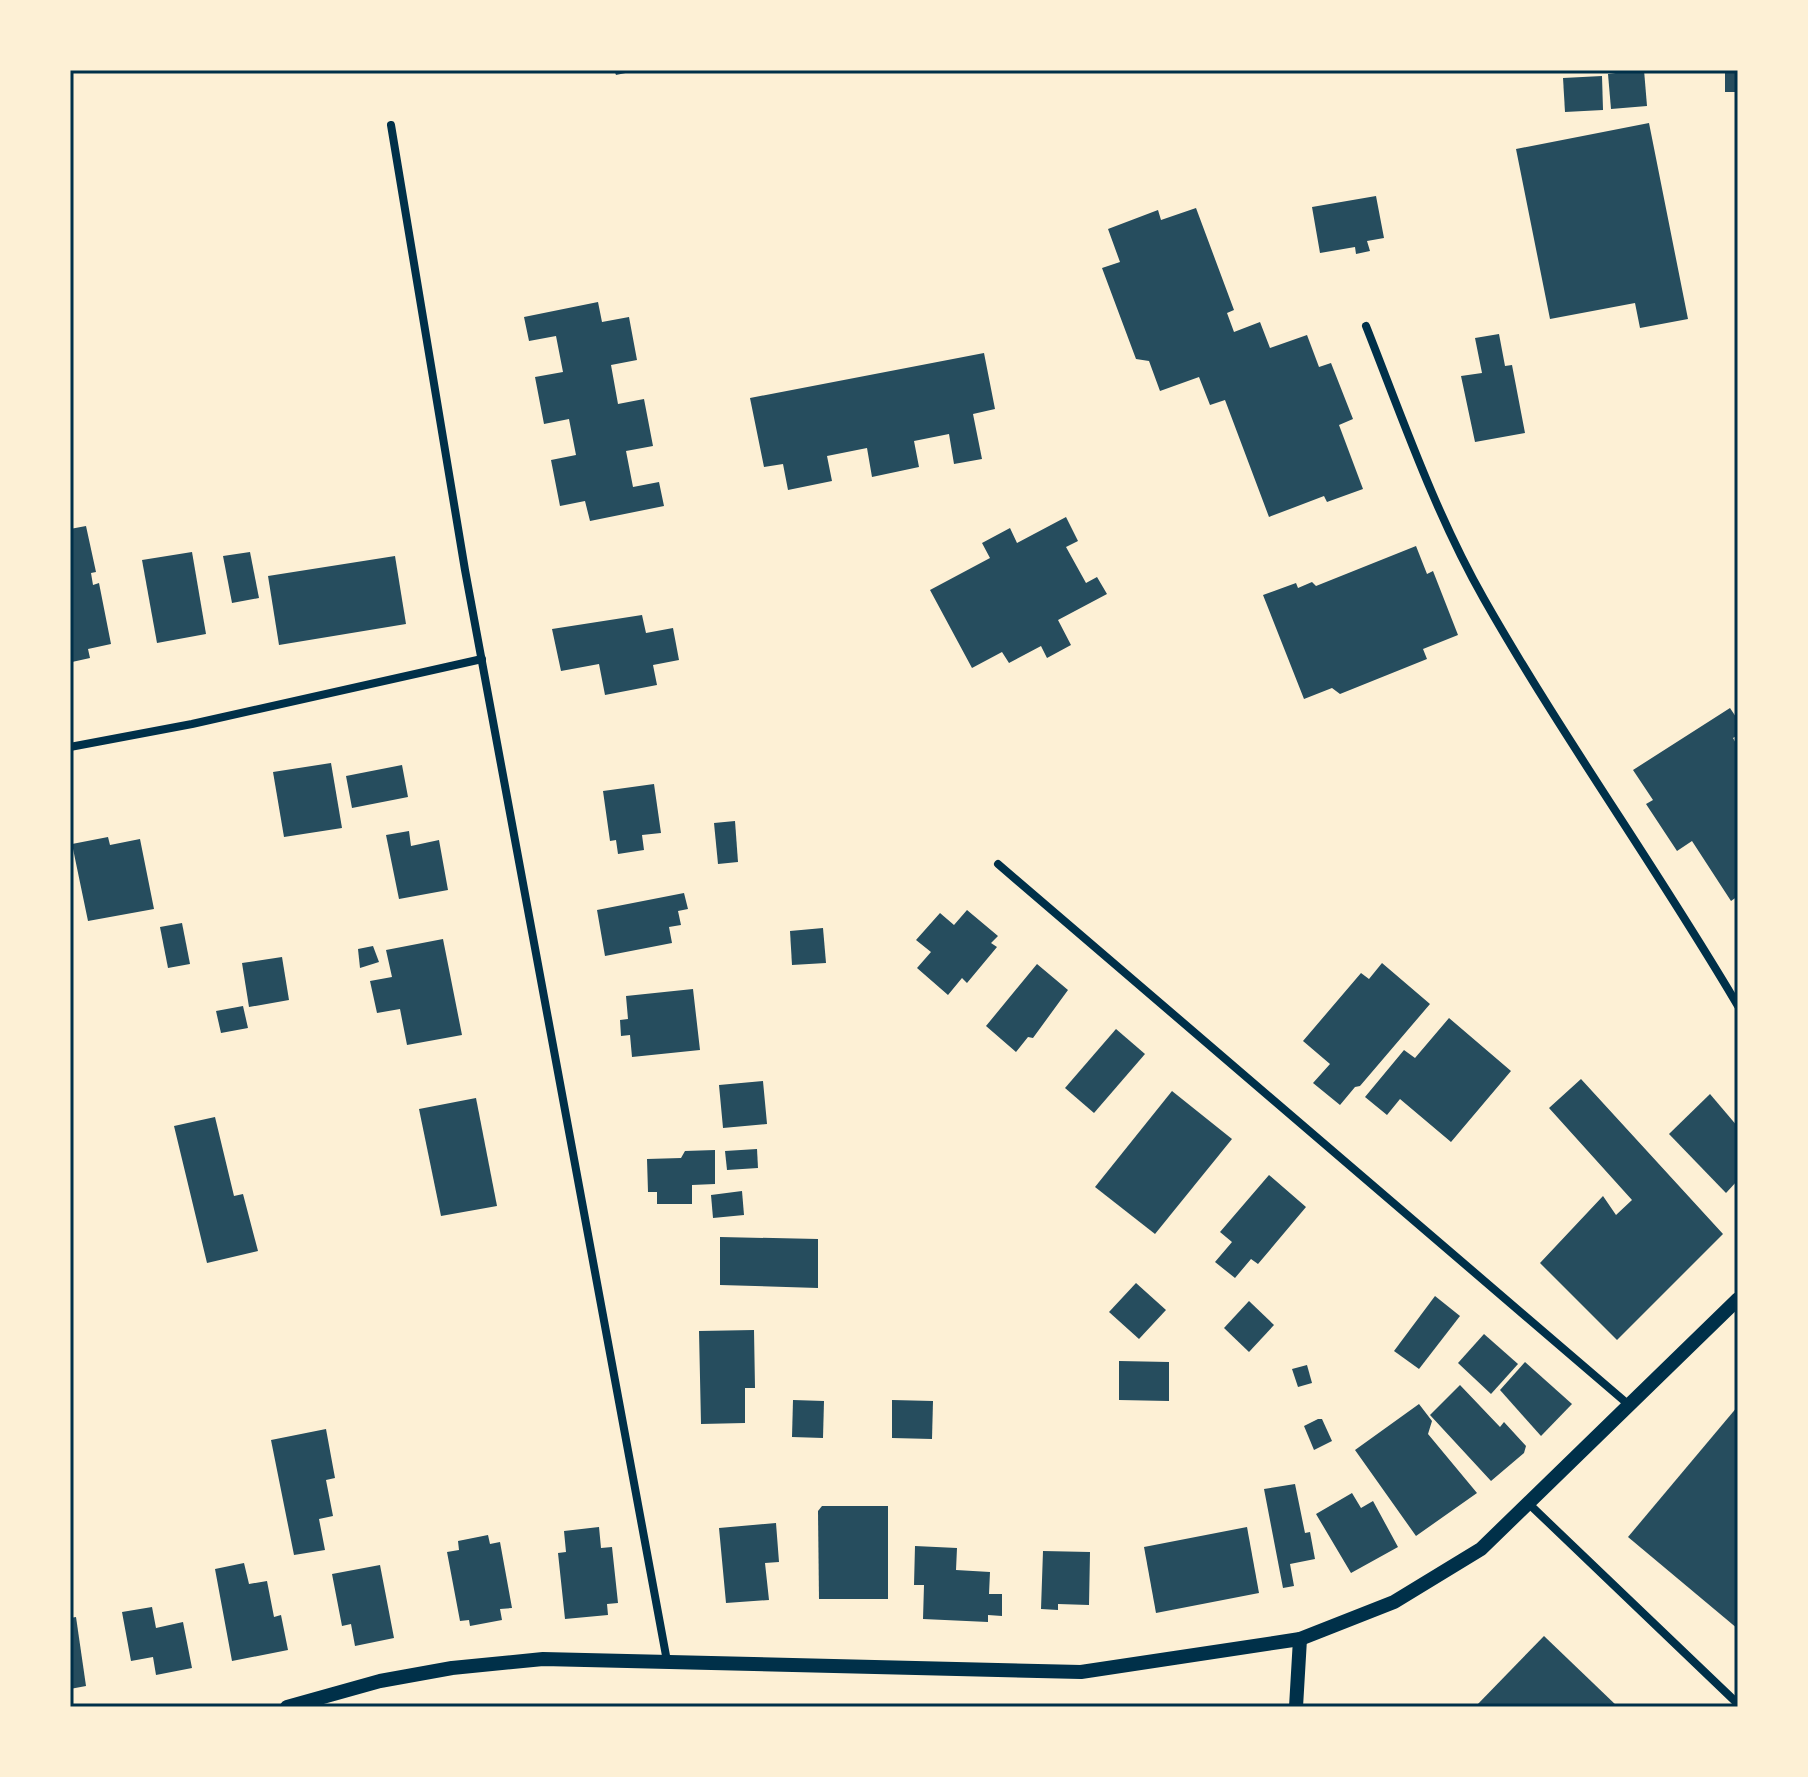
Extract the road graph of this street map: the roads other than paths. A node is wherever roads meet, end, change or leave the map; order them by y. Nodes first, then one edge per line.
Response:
1 (391, 125) dead end
2 (1366, 326) dead end
3 (482, 659) junction
4 (70, 747) edge
5 (998, 864) dead end
6 (1738, 1006) edge
7 (1738, 1299) edge
8 (1630, 1405) junction
9 (1528, 1503) junction
10 (1300, 1639) junction
11 (667, 1661) junction
12 (1738, 1704) edge
13 (287, 1707) edge
14 (1296, 1707) edge

1 - 3 street
2 - 6 street
3 - 4 street
3 - 11 street
5 - 8 street
7 - 8 street
8 - 9 street
9 - 10 street
9 - 12 street
10 - 11 street
10 - 14 street
11 - 13 street

